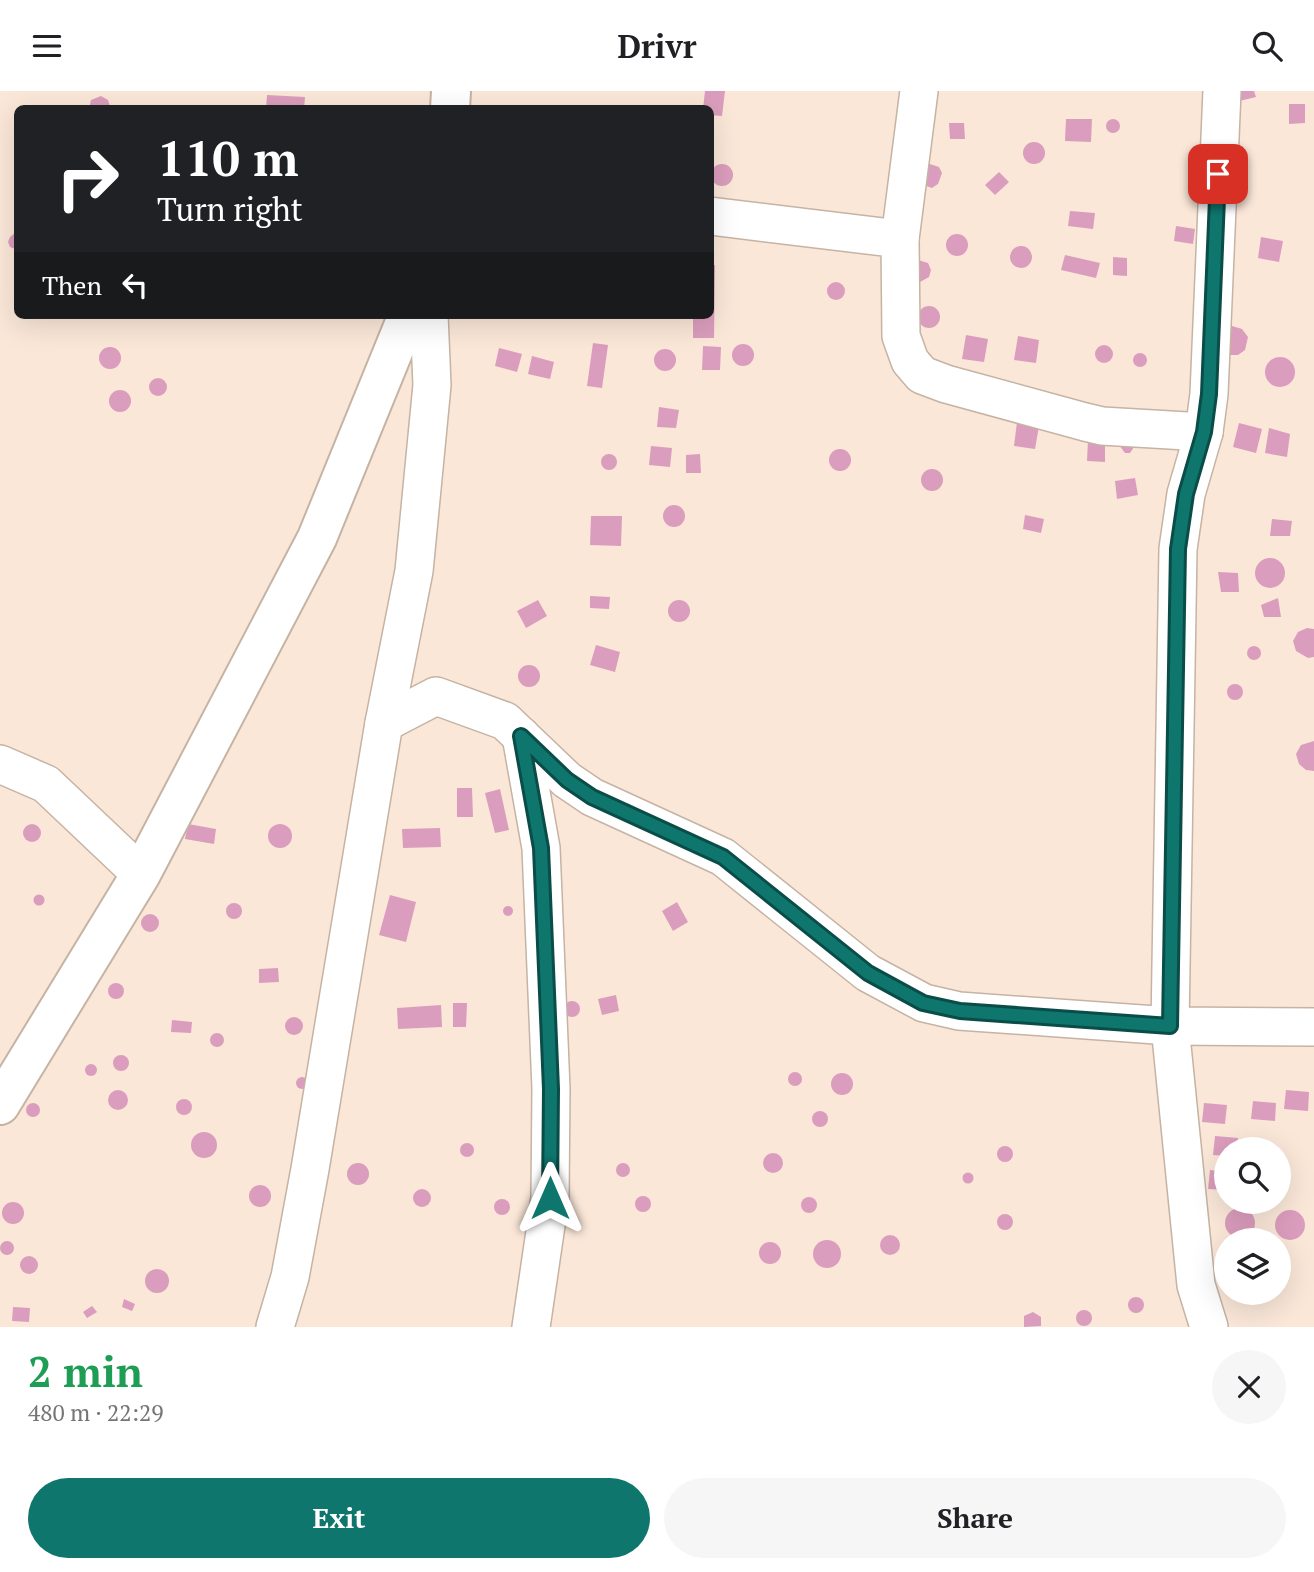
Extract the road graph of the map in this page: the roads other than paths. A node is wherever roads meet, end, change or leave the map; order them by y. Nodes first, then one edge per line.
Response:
1 (919, 91) edge
2 (1222, 91) edge
3 (714, 216) edge
4 (900, 239) junction
5 (406, 319) edge
6 (429, 319) edge
7 (1204, 432) junction
8 (384, 723) junction
9 (521, 736) junction
10 (0, 764) edge
11 (141, 874) junction
12 (1170, 1026) junction
13 (1314, 1027) edge
14 (0, 1105) edge
15 (275, 1327) edge
16 (531, 1327) edge
17 (1209, 1327) edge

1 - 4 street
2 - 7 street
3 - 4 street
4 - 7 street
5 - 11 main road
6 - 8 street
7 - 12 street
8 - 9 street
8 - 15 street
9 - 12 street
9 - 16 street
10 - 11 street
11 - 14 main road
12 - 13 street
12 - 17 street

